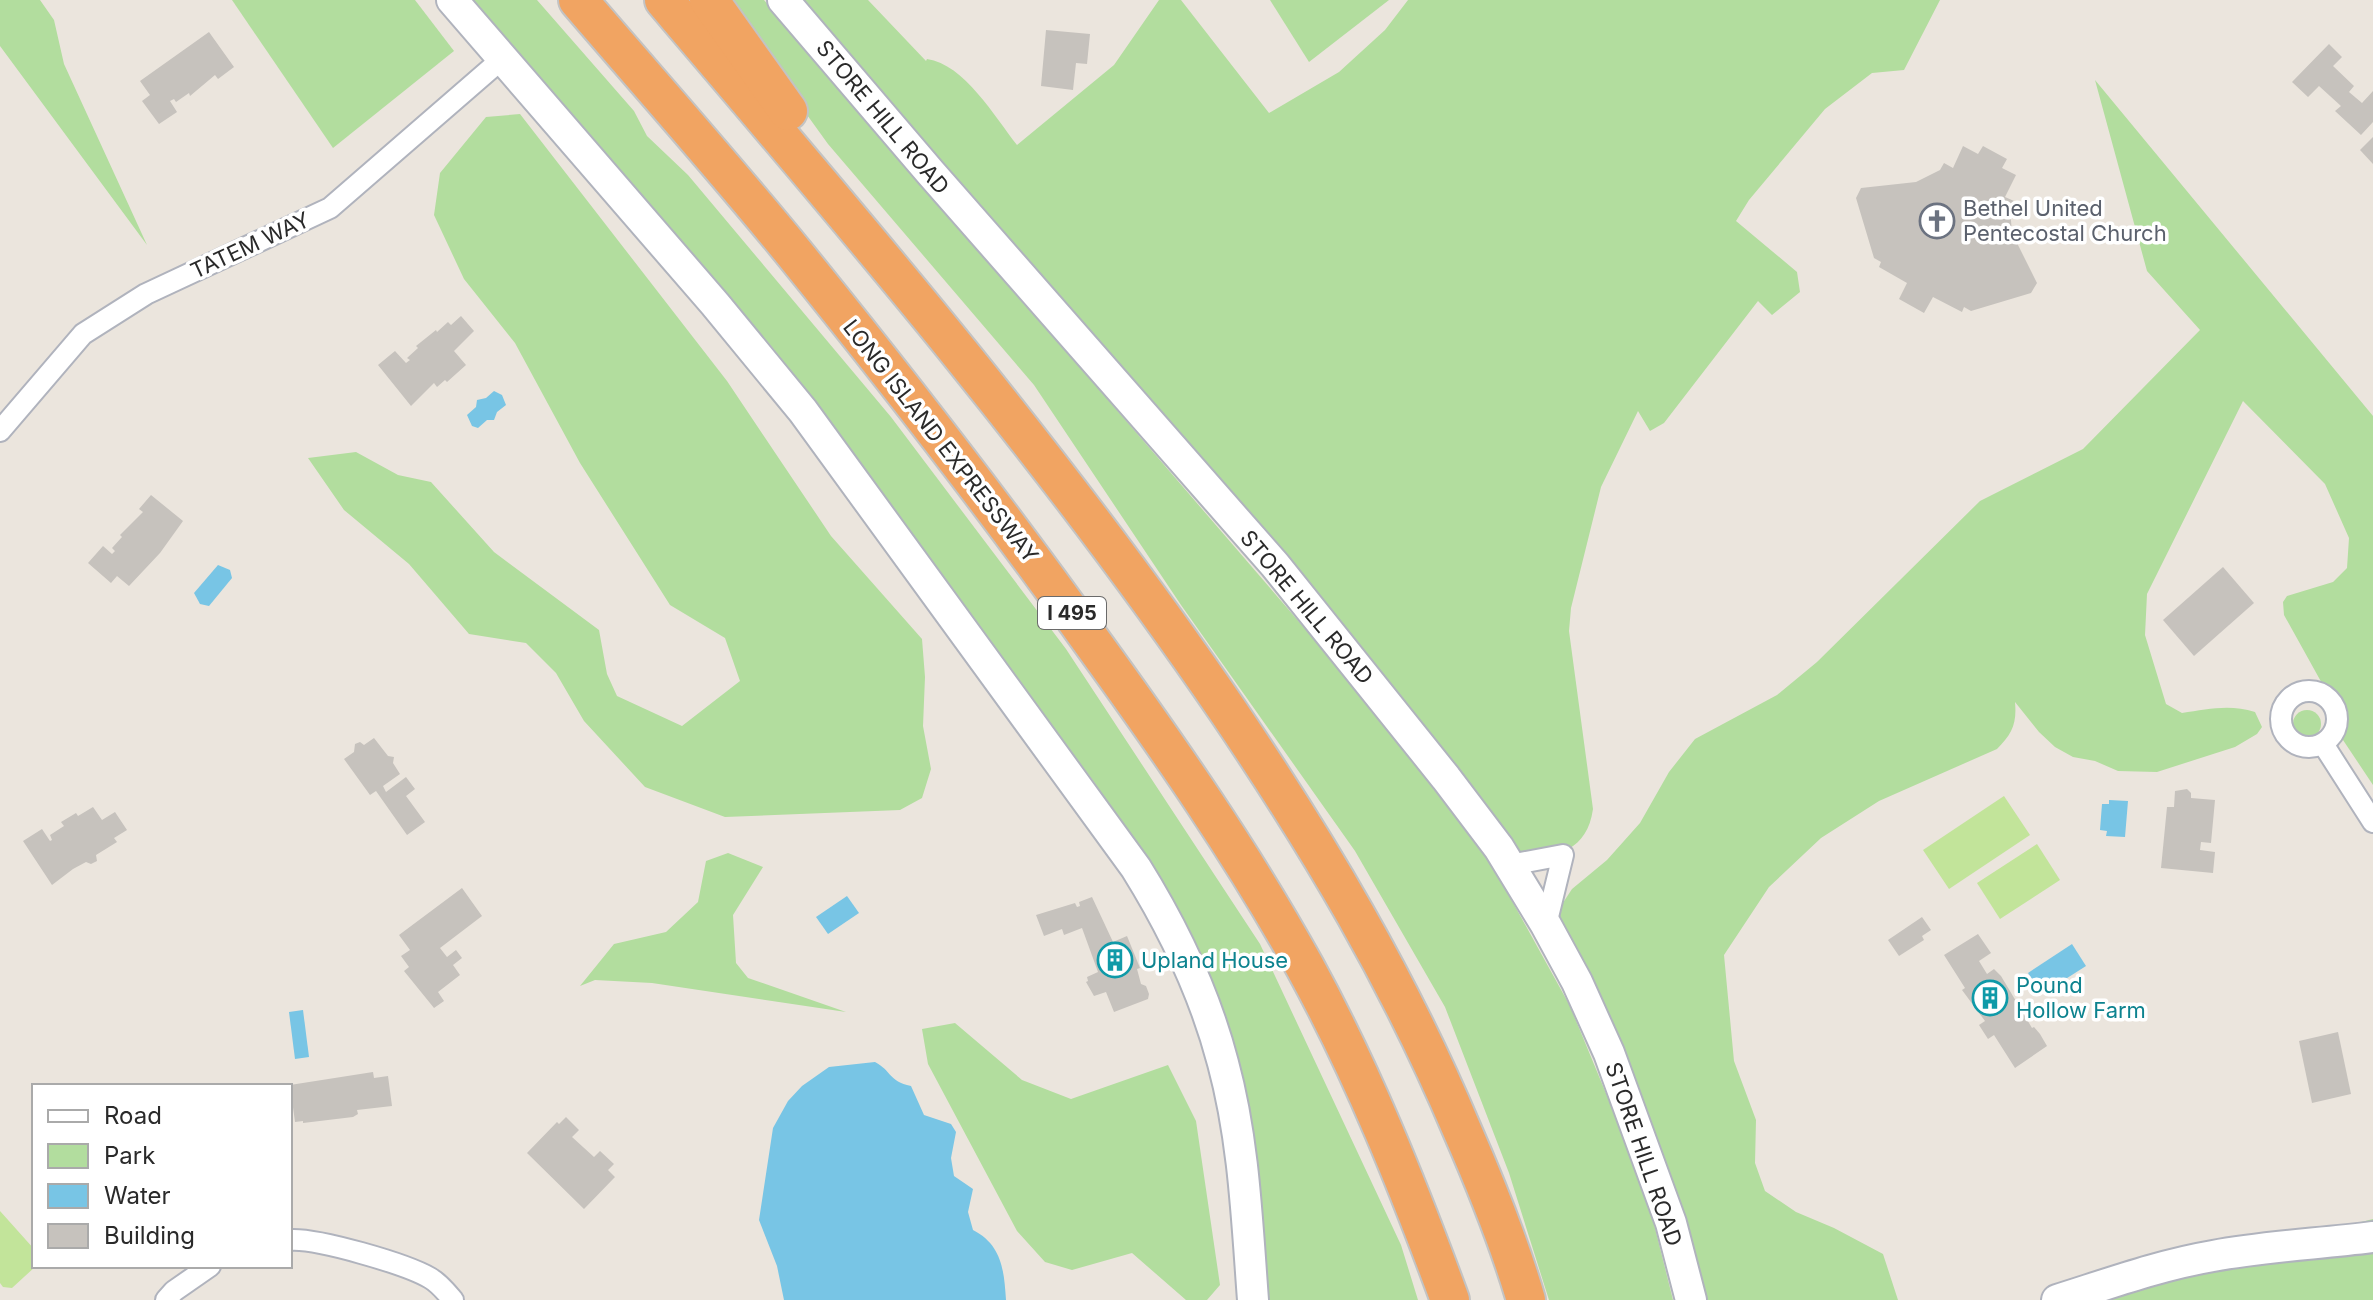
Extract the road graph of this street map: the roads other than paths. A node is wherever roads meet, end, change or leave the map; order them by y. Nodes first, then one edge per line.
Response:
1 (452, 0) edge
2 (578, 0) edge
3 (664, 0) edge
4 (709, 0) edge
5 (783, 0) edge
6 (503, 58) junction
7 (987, 385) junction
8 (0, 431) edge
9 (2323, 744) dead end
10 (2373, 822) edge
11 (1510, 865) junction
12 (1546, 925) junction
13 (2373, 1237) edge
14 (292, 1240) edge
15 (207, 1268) edge
16 (166, 1300) edge
17 (453, 1300) edge
18 (1253, 1300) edge
19 (1450, 1300) edge
20 (1526, 1300) edge
21 (1691, 1300) edge
22 (2057, 1300) edge

1 - 6 main road
2 - 19 highway, LONG ISLAND EXPRESSWAY / I 495
3 - 7 highway
4 - 7 highway
5 - 11 main road, STORE HILL ROAD
6 - 8 street, TATEM WAY
6 - 18 main road
7 - 20 highway
9 - 10 street
11 - 12 main road, STORE HILL ROAD
11 - 12 street
12 - 21 main road, STORE HILL ROAD
13 - 22 main road
14 - 17 street
15 - 16 street

